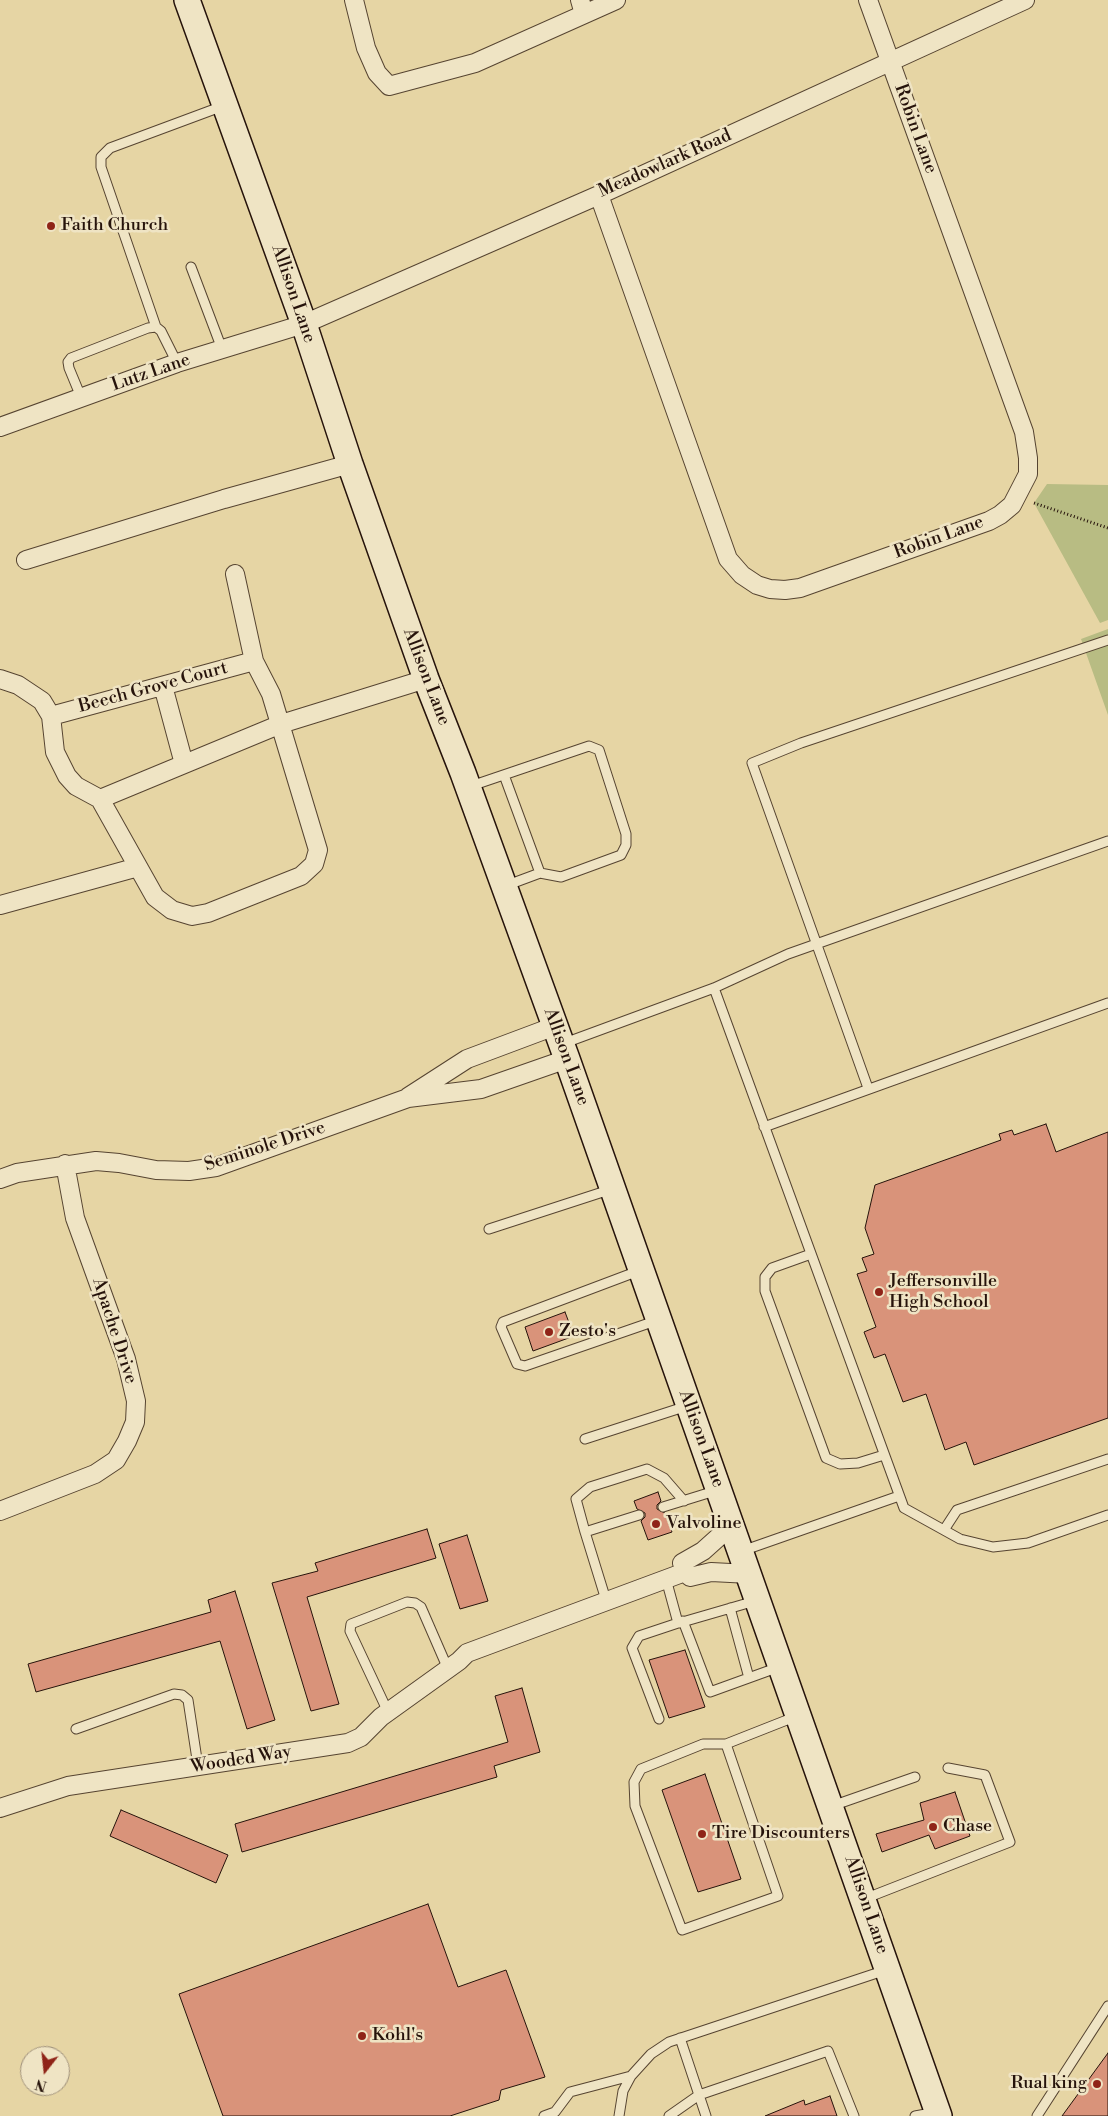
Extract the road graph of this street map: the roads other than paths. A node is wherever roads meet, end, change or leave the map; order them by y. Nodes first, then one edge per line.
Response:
1 (187, 0) edge
2 (354, 0) edge
3 (616, 0) edge
4 (868, 0) edge
5 (1025, 0) edge
6 (582, 7) edge
7 (891, 61) junction
8 (225, 106) junction
9 (599, 195) junction
10 (191, 267) dead end
11 (304, 324) junction
12 (156, 327) junction
13 (222, 349) junction
14 (177, 363) junction
15 (81, 397) junction
16 (0, 426) edge
17 (350, 464) junction
18 (26, 560) dead end
19 (235, 574) dead end
20 (1108, 640) edge
21 (254, 661) junction
22 (0, 678) edge
23 (426, 679) junction
24 (163, 686) junction
25 (50, 716) junction
26 (280, 724) junction
27 (184, 764) junction
28 (504, 775) junction
29 (468, 787) junction
30 (100, 799) junction
31 (1108, 840) edge
32 (138, 867) junction
33 (540, 873) junction
34 (504, 886) junction
35 (0, 905) edge
36 (816, 944) junction
37 (714, 988) junction
38 (1108, 1003) edge
39 (561, 1043) junction
40 (868, 1088) junction
41 (408, 1098) junction
42 (764, 1126) junction
43 (65, 1164) junction
44 (0, 1179) edge
45 (612, 1189) junction
46 (489, 1229) dead end
47 (811, 1254) junction
48 (641, 1270) junction
49 (658, 1319) junction
50 (689, 1405) junction
51 (585, 1439) dead end
52 (884, 1455) junction
53 (1108, 1459) edge
54 (720, 1490) junction
55 (899, 1496) junction
56 (684, 1501) junction
57 (663, 1507) dead end
58 (0, 1510) edge
59 (1108, 1514) edge
60 (639, 1515) dead end
61 (732, 1525) junction
62 (944, 1530) junction
63 (585, 1532) junction
64 (741, 1551) junction
65 (684, 1572) junction
66 (750, 1574) junction
67 (666, 1579) junction
68 (606, 1600) junction
69 (759, 1600) junction
70 (730, 1608) junction
71 (680, 1622) junction
72 (454, 1665) junction
73 (782, 1666) junction
74 (749, 1678) junction
75 (388, 1712) junction
76 (799, 1716) junction
77 (659, 1719) dead end
78 (76, 1729) dead end
79 (726, 1744) junction
80 (198, 1766) junction
81 (948, 1768) dead end
82 (915, 1777) dead end
83 (831, 1806) junction
84 (0, 1808) edge
85 (864, 1899) junction
86 (888, 1969) junction
87 (1108, 2006) edge
88 (680, 2038) junction
89 (631, 2076) junction
90 (699, 2095) junction
91 (930, 2115) edge
92 (544, 2116) edge
93 (619, 2116) edge
94 (669, 2116) edge
95 (706, 2116) edge
96 (854, 2116) edge
97 (1037, 2116) edge

1 - 8 main road, Allison Lane
2 - 6 street
3 - 6 street
4 - 7 street, Robin Lane
5 - 7 street, Meadowlark Road
7 - 9 street, Meadowlark Road
7 - 9 street, Robin Lane
8 - 11 main road, Allison Lane
8 - 12 lane
9 - 11 street, Meadowlark Road
10 - 13 lane
11 - 13 street, Lutz Lane
11 - 17 main road, Allison Lane
12 - 14 lane
12 - 15 lane
13 - 14 street, Lutz Lane
14 - 15 street, Lutz Lane
15 - 16 street, Lutz Lane
17 - 18 street
17 - 23 main road, Allison Lane
19 - 21 street
20 - 36 lane
21 - 24 street, Beech Grove Court
21 - 26 street
22 - 25 street
23 - 26 street
23 - 29 main road, Allison Lane
24 - 25 street, Beech Grove Court
24 - 27 street
25 - 30 street
26 - 27 street
26 - 32 street
27 - 30 street
28 - 29 lane
28 - 33 lane
28 - 33 lane
29 - 34 main road, Allison Lane
30 - 32 street
31 - 36 lane
32 - 35 street
33 - 34 lane
34 - 39 main road, Allison Lane
36 - 37 lane
36 - 40 lane
37 - 39 lane
37 - 42 lane
38 - 40 lane
39 - 41 street, Seminole Drive
39 - 41 street, Seminole Drive
39 - 45 main road, Allison Lane
40 - 42 lane
41 - 43 street, Seminole Drive
42 - 47 lane
43 - 44 street, Seminole Drive
43 - 58 street, Apache Drive
45 - 46 lane
45 - 48 main road, Allison Lane
47 - 52 lane
47 - 52 lane
48 - 49 main road, Allison Lane
48 - 49 lane
49 - 50 main road, Allison Lane
50 - 51 lane
50 - 54 main road, Allison Lane
52 - 55 lane
53 - 62 lane
54 - 56 lane
54 - 61 main road, Allison Lane
55 - 62 lane
55 - 64 lane
56 - 57 lane
56 - 63 lane
59 - 62 lane
60 - 63 lane
61 - 64 main road, Allison Lane
61 - 65 street
63 - 68 lane
64 - 66 main road, Allison Lane
65 - 66 street
65 - 67 street, Wooded Way
66 - 69 main road, Allison Lane
67 - 68 street, Wooded Way
67 - 71 lane
68 - 72 street, Wooded Way
69 - 70 lane
69 - 73 main road, Allison Lane
70 - 71 lane
70 - 74 lane
71 - 74 lane
71 - 77 lane
72 - 75 street, Wooded Way
72 - 75 lane
73 - 74 lane
73 - 76 main road, Allison Lane
75 - 80 street, Wooded Way
76 - 79 lane
76 - 83 main road, Allison Lane
78 - 80 lane
79 - 79 lane
80 - 84 street, Wooded Way
81 - 85 lane
82 - 83 lane
83 - 85 main road, Allison Lane
85 - 86 main road, Allison Lane
86 - 88 lane
86 - 91 main road, Allison Lane
87 - 97 lane
88 - 89 lane
88 - 90 lane
89 - 92 lane
89 - 93 lane
90 - 94 lane
90 - 95 lane
90 - 96 lane

